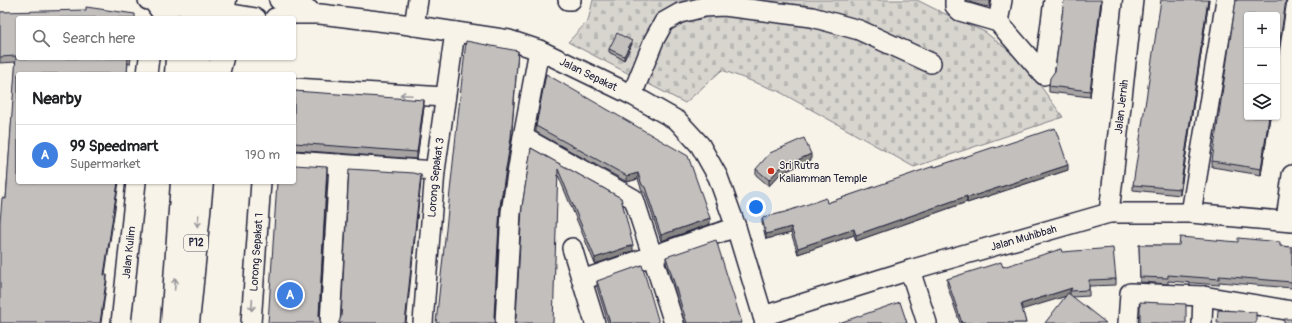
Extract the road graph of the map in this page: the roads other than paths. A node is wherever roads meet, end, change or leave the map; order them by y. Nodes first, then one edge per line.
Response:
1 (279, 0) edge
2 (418, 0) edge
3 (955, 0) edge
4 (1002, 0) edge
5 (1054, 0) edge
6 (1134, 0) edge
7 (1226, 0) edge
8 (154, 7) edge
9 (214, 10) edge
10 (320, 14) junction
11 (246, 16) edge
12 (283, 16) edge
13 (998, 22) junction
14 (414, 26) junction
15 (455, 32) junction
16 (539, 50) junction
17 (148, 60) edge
18 (177, 60) edge
19 (199, 60) edge
20 (217, 60) edge
21 (222, 60) edge
22 (931, 63) dead end
23 (147, 72) edge
24 (176, 72) edge
25 (197, 72) edge
26 (214, 72) edge
27 (218, 72) edge
28 (296, 88) edge
29 (632, 95) junction
30 (445, 97) junction
31 (523, 137) junction
32 (296, 162) edge
33 (339, 164) junction
34 (435, 171) junction
35 (1292, 174) edge
36 (136, 184) edge
37 (202, 184) edge
38 (261, 184) edge
39 (180, 189) edge
40 (1109, 214) junction
41 (1191, 214) junction
42 (1289, 221) edge
43 (736, 227) junction
44 (572, 248) dead end
45 (653, 256) junction
46 (910, 270) junction
47 (582, 280) junction
48 (1203, 296) junction
49 (1280, 314) edge
50 (764, 319) edge
51 (121, 323) edge
52 (172, 323) edge
53 (188, 323) edge
54 (251, 323) edge
55 (330, 323) edge
56 (423, 323) edge
57 (505, 323) edge
58 (595, 323) edge
59 (674, 323) edge
60 (927, 323) edge
61 (1128, 323) edge
62 (1202, 323) edge

1 - 10 street
2 - 14 street
3 - 13 street
4 - 13 street
5 - 13 street
6 - 40 street, Jalan Jernih
7 - 41 street
8 - 9 street
9 - 11 street
10 - 12 street, Jalan Sepakat
10 - 14 street, Jalan Sepakat
14 - 15 street, Jalan Sepakat
15 - 16 street, Jalan Sepakat
15 - 30 street, Lorong Sepakat 3
16 - 29 street, Jalan Sepakat
16 - 31 street
17 - 23 street
18 - 24 main road
19 - 25 main road
20 - 26 main road
21 - 27 main road
22 - 29 street
30 -> 28 street
29 - 43 street, Jalan Sepakat
30 - 34 street, Lorong Sepakat 3
31 - 45 street
31 - 57 street
32 - 33 street
33 - 34 street
33 - 55 street
34 - 56 street, Lorong Sepakat 3
35 - 42 street
36 - 51 street, Jalan Kulim
37 -> 53 main road, P12
38 -> 54 street, Lorong Sepakat 1
52 -> 39 main road, P12
40 - 41 street, Jalan Muhibbah
40 - 46 street, Jalan Muhibbah
41 - 42 street, Jalan Muhibbah
43 - 45 street
43 - 50 street, Jalan Sepakat
44 - 47 street
45 - 47 street
45 - 59 street
46 - 50 street, Jalan Muhibbah
46 - 60 street
47 - 58 street
48 - 49 street
48 - 61 street
48 - 62 street

